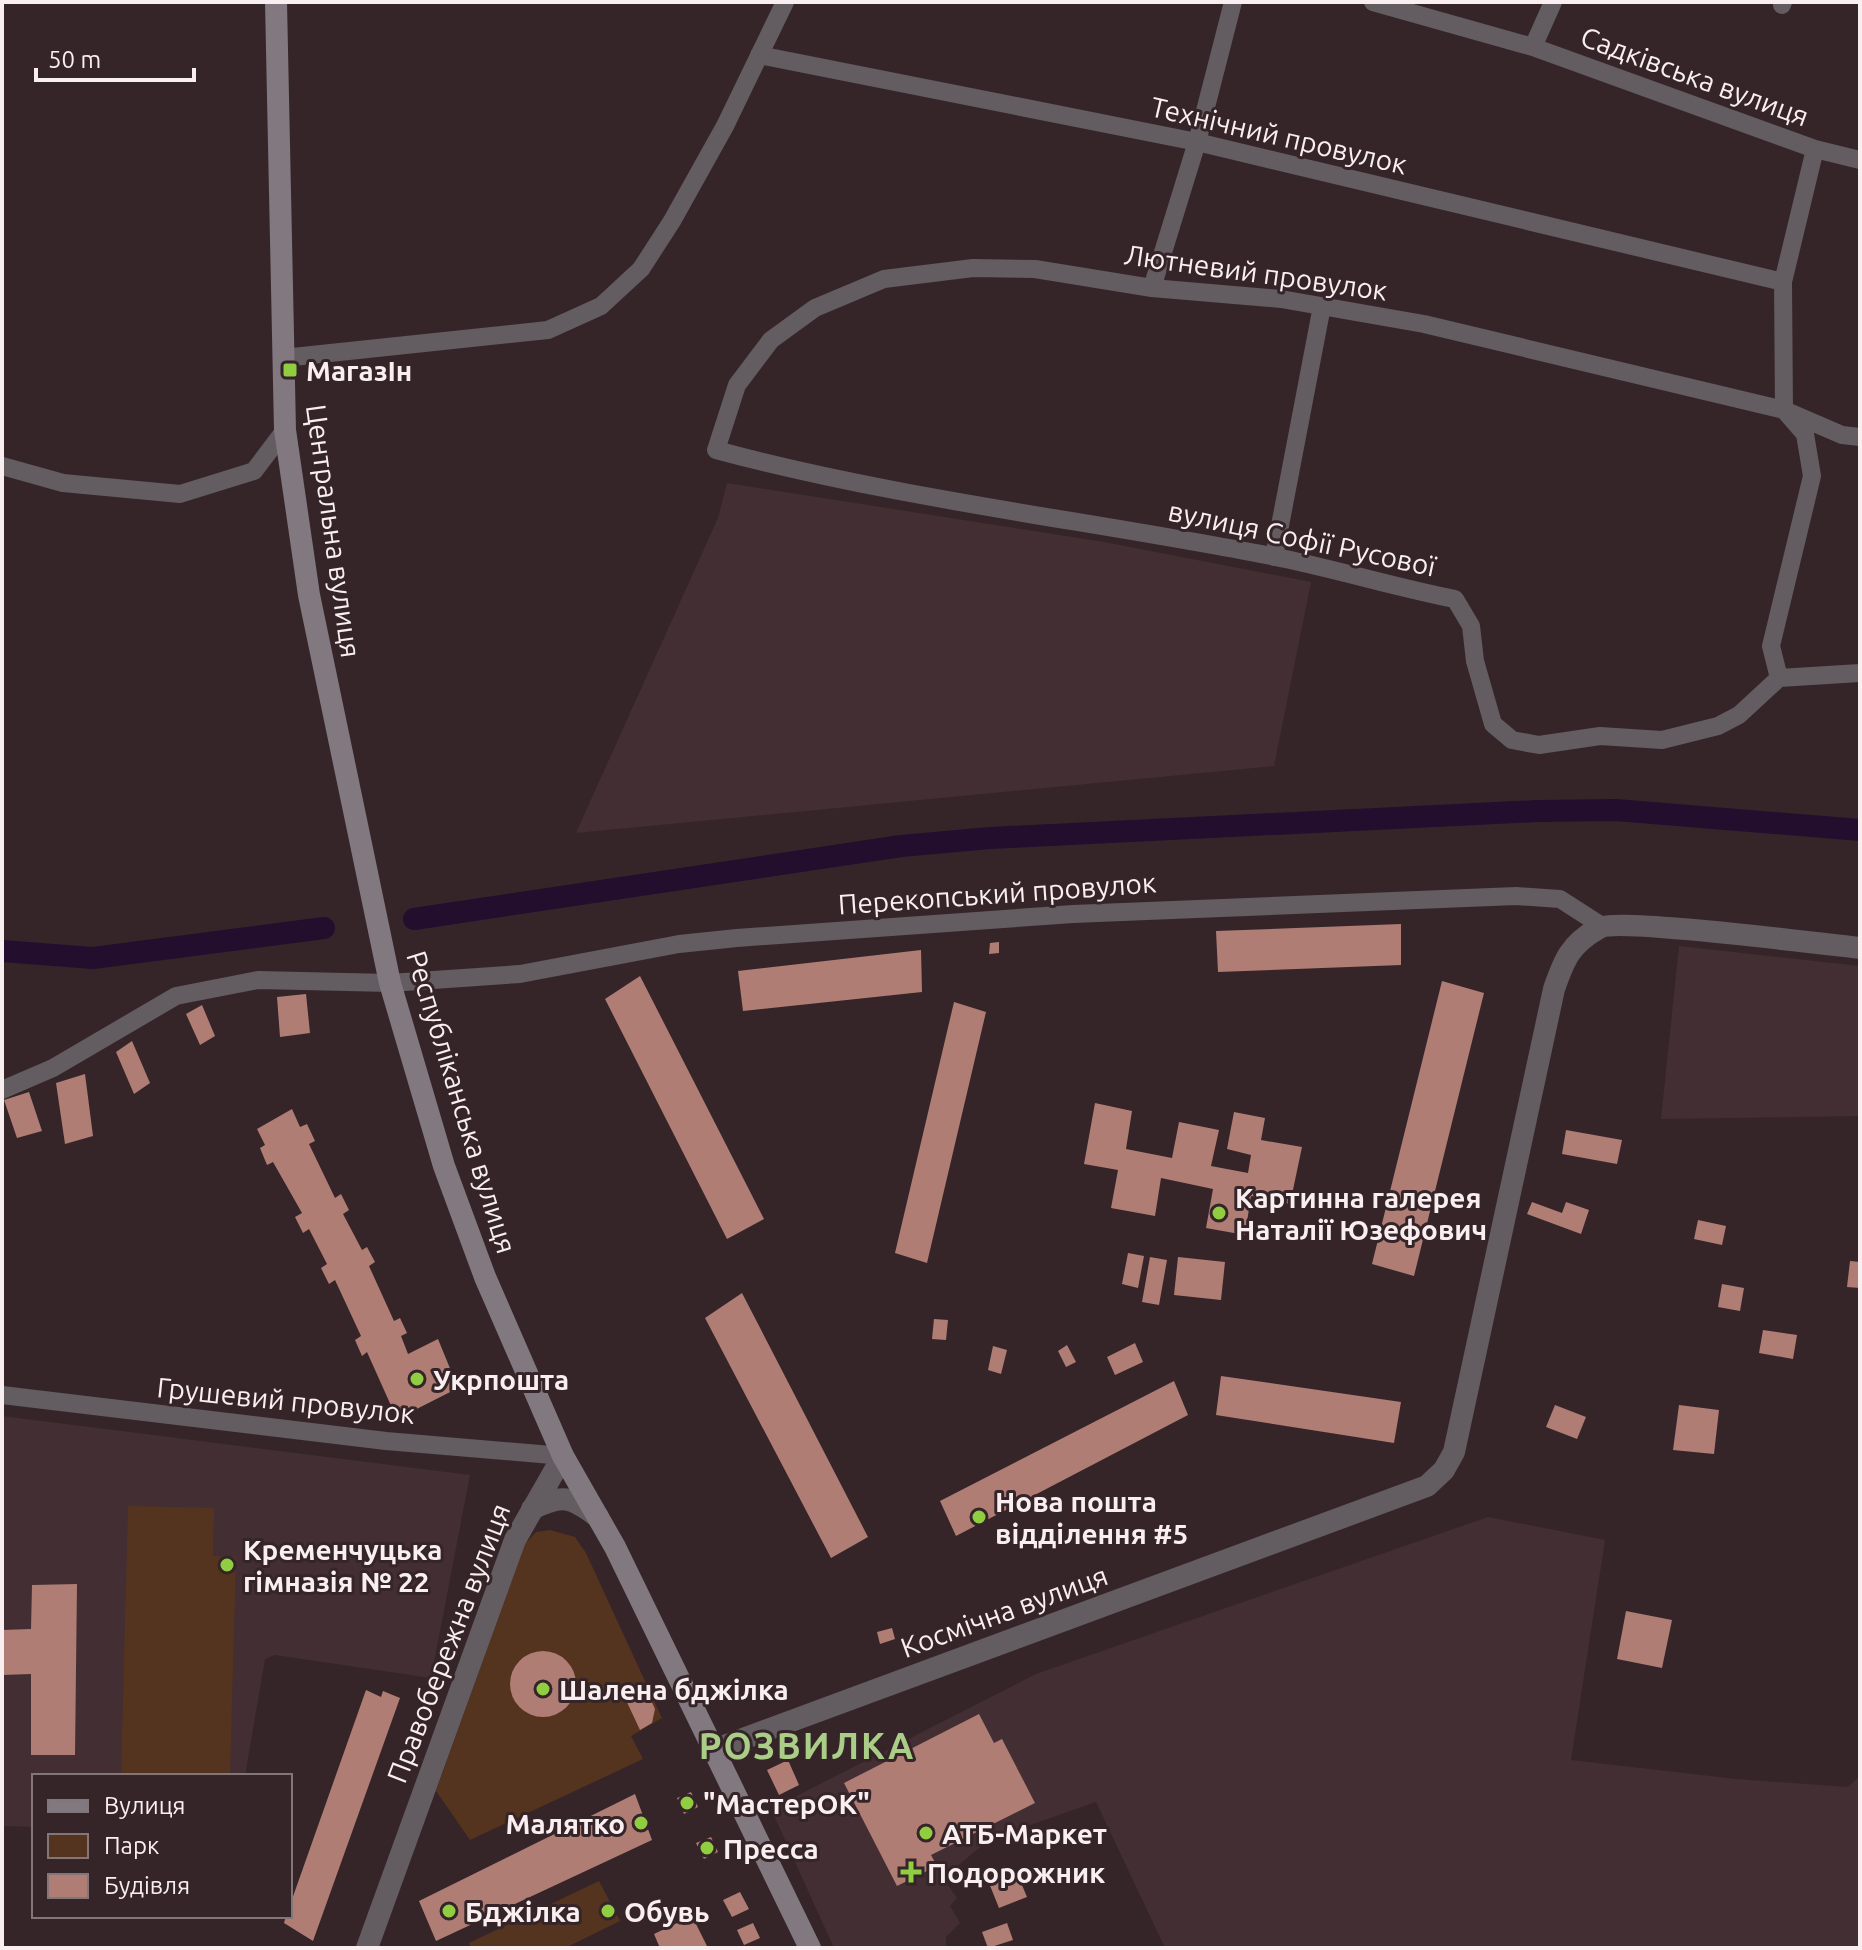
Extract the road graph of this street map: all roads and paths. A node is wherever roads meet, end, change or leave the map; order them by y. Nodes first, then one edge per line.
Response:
1 (276, 2) edge
2 (785, 2) edge
3 (1233, 2) edge
4 (1373, 2) edge
5 (1553, 2) edge
6 (1533, 47) junction
7 (759, 55) junction
8 (1197, 142) junction
9 (1815, 149) junction
10 (1860, 160) edge
11 (1783, 282) junction
12 (1152, 288) junction
13 (1322, 306) junction
14 (283, 358) junction
15 (1784, 410) junction
16 (285, 430) junction
17 (1860, 437) edge
18 (716, 450) joint
19 (2, 466) edge
20 (1274, 557) junction
21 (1860, 673) edge
22 (1779, 678) junction
23 (365, 873) joint
24 (1602, 926) junction
25 (1860, 948) edge
26 (390, 983) junction
27 (2, 1090) edge
28 (2, 1395) edge
29 (563, 1456) junction
30 (531, 1510) junction
31 (598, 1517) junction
32 (713, 1750) junction
33 (367, 1948) edge
34 (810, 1948) edge

1 - 14 main road, Центральна вулиця
2 - 7 street
3 - 8 street
4 - 6 street, Садківська вулиця
5 - 6 street
6 - 9 street, Садківська вулиця
7 - 8 street, Технічний провулок
7 - 14 street
8 - 11 street, Технічний провулок
8 - 12 street
9 - 10 street, Садківська вулиця
9 - 11 street
11 - 15 street
12 - 13 street, Лютневий провулок
12 - 18 street, Лютневий провулок
13 - 15 street, Лютневий провулок
13 - 20 street
14 - 16 main road, Центральна вулиця
15 - 17 street, Лютневий провулок
15 - 22 street
16 - 19 street
16 - 23 main road, Центральна вулиця
18 - 20 street, вулиця Софії Русової
20 - 22 street, вулиця Софії Русової
21 - 22 street
23 - 26 main road, Республіканська вулиця
24 - 25 street
24 - 26 street, Перекопський провулок
24 - 32 street, Космічна вулиця
26 - 27 street, Перекопський провулок
26 - 29 main road, Республіканська вулиця
28 - 29 street, Грушевий провулок
29 - 30 street, Правобережна вулиця
29 - 31 main road, Республіканська вулиця
30 - 31 street
30 - 33 street, Правобережна вулиця
31 - 32 main road, Республіканська вулиця
32 - 34 main road, Республіканська вулиця

